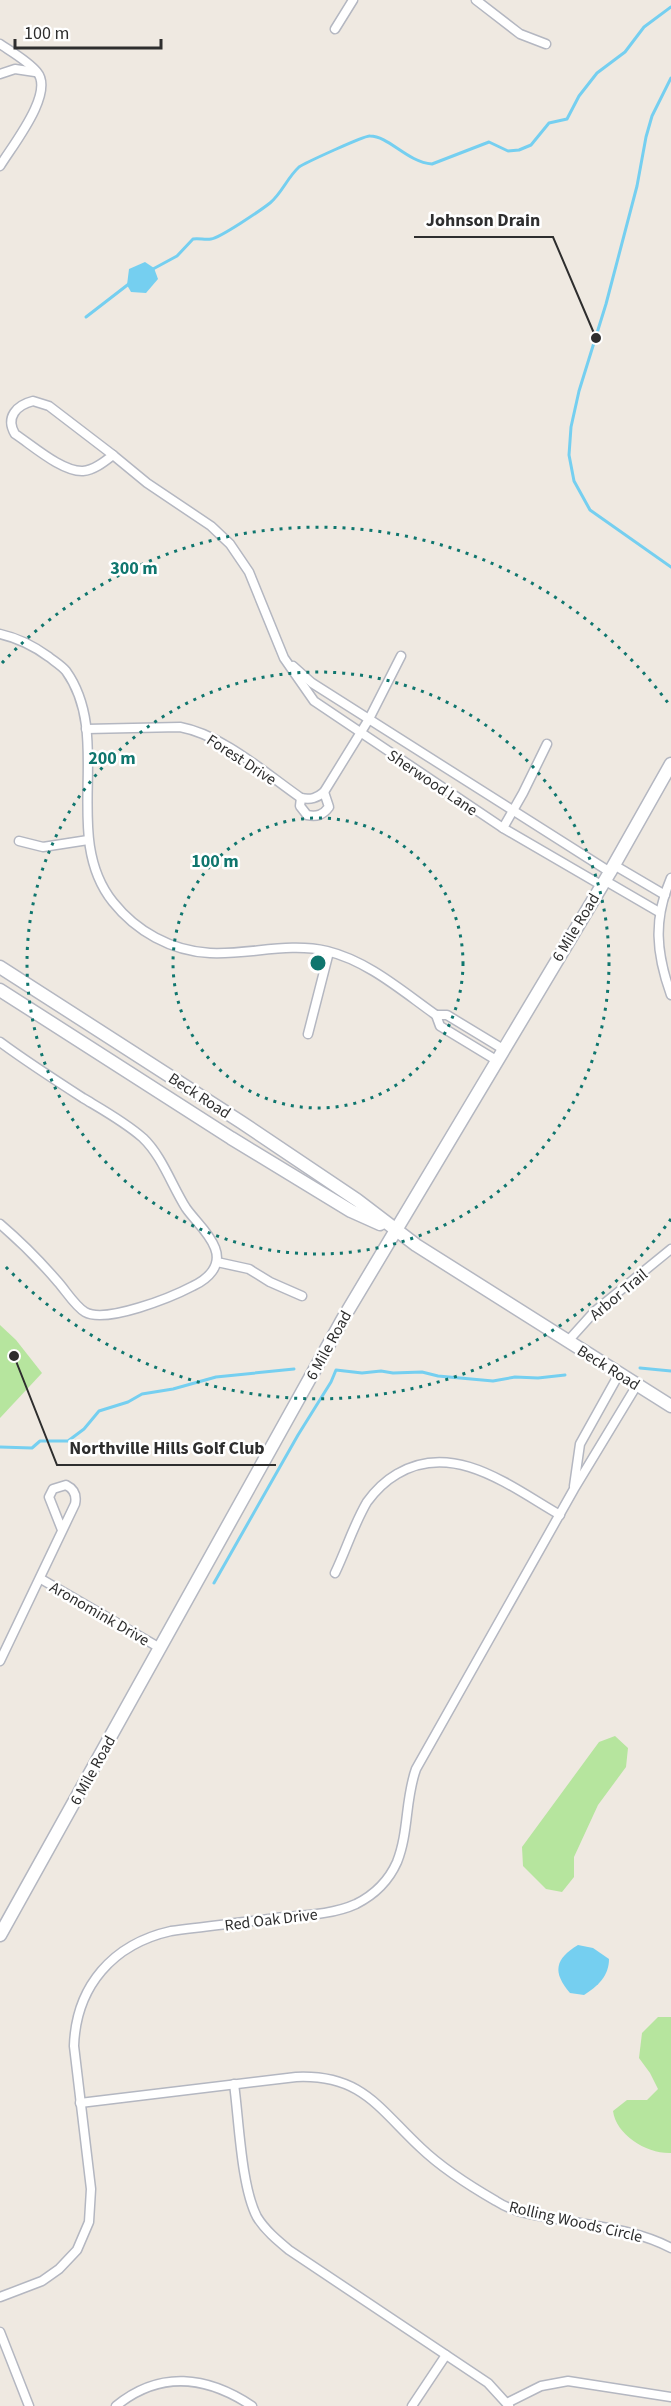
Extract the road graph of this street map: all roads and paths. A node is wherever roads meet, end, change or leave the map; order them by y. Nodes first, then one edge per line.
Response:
1 (353, 0) edge
2 (476, 0) edge
3 (334, 29) dead end
4 (0, 44) edge
5 (546, 44) dead end
6 (38, 73) junction
7 (0, 74) edge
8 (0, 166) edge
9 (112, 456) junction
10 (0, 634) edge
11 (401, 656) dead end
12 (284, 658) junction
13 (369, 719) junction
14 (87, 729) junction
15 (359, 733) junction
16 (547, 744) dead end
17 (671, 764) edge
18 (324, 792) junction
19 (301, 798) junction
20 (512, 812) junction
21 (503, 828) junction
22 (88, 840) junction
23 (19, 841) dead end
24 (607, 876) junction
25 (671, 878) edge
26 (664, 895) junction
27 (659, 912) junction
28 (329, 952) junction
29 (0, 967) edge
30 (0, 990) edge
31 (671, 995) edge
32 (436, 1015) junction
33 (308, 1034) dead end
34 (0, 1042) edge
35 (503, 1048) junction
36 (496, 1060) junction
37 (0, 1224) edge
38 (395, 1231) junction
39 (671, 1249) edge
40 (217, 1262) junction
41 (302, 1296) dead end
42 (568, 1341) junction
43 (619, 1374) junction
44 (637, 1385) junction
45 (671, 1406) edge
46 (574, 1489) junction
47 (560, 1515) junction
48 (62, 1530) junction
49 (335, 1573) dead end
50 (41, 1579) junction
51 (160, 1648) junction
52 (0, 1661) edge
53 (0, 1935) edge
54 (234, 2084) junction
55 (80, 2103) junction
56 (671, 2248) edge
57 (0, 2297) edge
58 (0, 2332) edge
59 (446, 2355) junction
60 (671, 2397) edge
61 (508, 2405) edge
62 (29, 2406) edge
63 (116, 2406) edge
64 (252, 2406) edge
65 (412, 2406) edge

1 - 3 street
2 - 5 street
4 - 6 street
6 - 7 street
6 - 8 street
9 - 9 street, Sherwood Lane
9 - 12 street, Sherwood Lane
10 - 14 street
11 - 13 street
12 - 13 street, Sherwood Lane
12 - 15 street, Sherwood Lane
13 - 15 street
13 - 20 street, Sherwood Lane
14 - 19 street, Forest Drive
14 - 22 street
15 - 18 street
15 - 21 street, Sherwood Lane
16 - 20 street
17 - 24 street, 6 Mile Road
18 - 19 street
18 - 19 street, Forest Drive
20 - 21 street
20 - 24 street, Sherwood Lane
21 - 24 street, Sherwood Lane
22 - 23 street
22 - 28 street
24 - 26 street
24 - 27 street
24 - 35 street, 6 Mile Road
25 - 26 street
26 - 27 street
27 - 31 street
28 - 32 street
28 - 33 street
29 - 38 street, Beck Road
30 - 38 street, Beck Road
32 - 35 street
32 - 36 street
34 - 40 street
35 - 36 street, 6 Mile Road
36 - 38 street, 6 Mile Road
37 - 40 street
38 - 42 street, Beck Road
38 - 51 street, 6 Mile Road
39 - 42 street, Arbor Trail
40 - 41 street
42 - 43 street, Beck Road
43 - 44 street, Beck Road
43 - 46 street, Red Oak Drive
44 - 45 street, Beck Road
44 - 46 street, Red Oak Drive
46 - 47 street, Red Oak Drive
47 - 49 street
47 - 55 street, Red Oak Drive
48 - 48 street
48 - 50 street
50 - 51 street, Aronomink Drive
50 - 52 street
51 - 53 street, 6 Mile Road
54 - 55 street, Rolling Woods Circle
54 - 56 street, Rolling Woods Circle
54 - 59 street
55 - 57 street, Red Oak Drive
58 - 62 street
59 - 61 street
59 - 65 street
60 - 61 street
63 - 64 street

